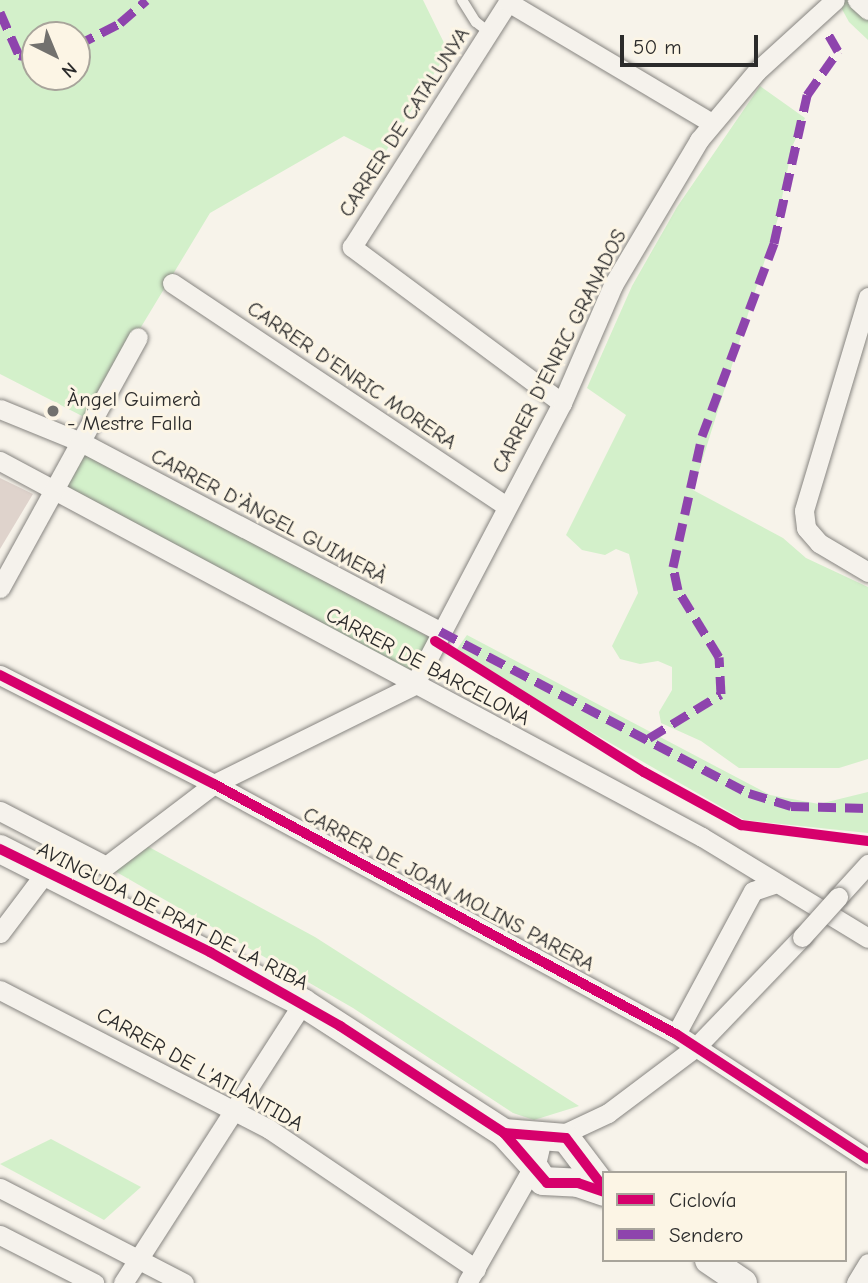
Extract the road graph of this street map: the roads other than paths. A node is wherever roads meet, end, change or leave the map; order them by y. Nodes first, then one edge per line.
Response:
1 (462, 0) edge
2 (835, 0) edge
3 (857, 0) edge
4 (868, 10) edge
5 (489, 32) junction
6 (712, 123) junction
7 (172, 283) dead end
8 (868, 297) edge
9 (138, 337) dead end
10 (562, 403) junction
11 (0, 409) edge
12 (80, 442) junction
13 (0, 461) edge
14 (54, 491) junction
15 (506, 506) junction
16 (868, 572) edge
17 (0, 589) edge
18 (440, 631) junction
19 (0, 674) edge
20 (414, 685) junction
21 (214, 784) junction
22 (0, 811) edge
23 (0, 849) edge
24 (868, 864) edge
25 (46, 872) junction
26 (773, 884) junction
27 (0, 933) edge
28 (868, 938) edge
29 (0, 990) edge
30 (303, 1003) junction
31 (676, 1034) junction
32 (696, 1047) junction
33 (236, 1110) junction
34 (868, 1158) edge
35 (555, 1160) junction
36 (0, 1188) edge
37 (602, 1189) edge
38 (0, 1235) edge
39 (139, 1257) junction
40 (712, 1262) edge
41 (868, 1263) edge
42 (472, 1276) edge
43 (94, 1283) edge
44 (123, 1283) edge
45 (184, 1283) edge
46 (743, 1283) edge
47 (856, 1283) edge

1 - 5 lane
2 - 6 street, CARRER D'ENRIC GRANADOS
3 - 4 street
5 - 6 street, CARRER DE CATALUNYA
5 - 10 street, CARRER DE CATALUNYA
6 - 10 street, CARRER D'ENRIC GRANADOS
7 - 15 street, CARRER D'ENRIC MORERA
8 - 16 street
9 - 12 street
10 - 15 street, CARRER D'ENRIC GRANADOS
11 - 12 street, CARRER D'ÀNGEL GUIMERÀ
12 - 14 street
12 - 18 street, CARRER D'ÀNGEL GUIMERÀ
13 - 14 street, CARRER DE BARCELONA
14 - 17 street
14 - 20 street, CARRER DE BARCELONA
15 - 18 street, CARRER D'ENRIC GRANADOS
18 - 20 street, CARRER D'ENRIC GRANADOS
19 - 21 street, CARRER DE JOAN MOLINS PARERA
20 - 21 street
20 - 26 street, CARRER DE BARCELONA
21 - 22 street
21 - 31 street, CARRER DE JOAN MOLINS PARERA
23 - 25 main road, AVINGUDA DE PRAT DE LA RIBA
24 - 32 street, bridge
25 - 27 street
25 - 30 main road, AVINGUDA DE PRAT DE LA RIBA
26 - 28 street, CARRER DE BARCELONA
26 - 31 street
29 - 33 street, CARRER DE L'ATLÀNTIDA
30 - 33 street
30 - 35 main road, AVINGUDA DE PRAT DE LA RIBA
31 - 32 street, CARRER DE JOAN MOLINS PARERA
32 - 34 street, CARRER DE JOAN MOLINS PARERA
32 - 35 street
33 - 39 street
33 - 42 street, CARRER DE L'ATLÀNTIDA
35 - 37 main road
35 - 42 street
36 - 39 street
38 - 43 street
39 - 44 street
39 - 45 street
40 - 46 main road
41 - 47 street

